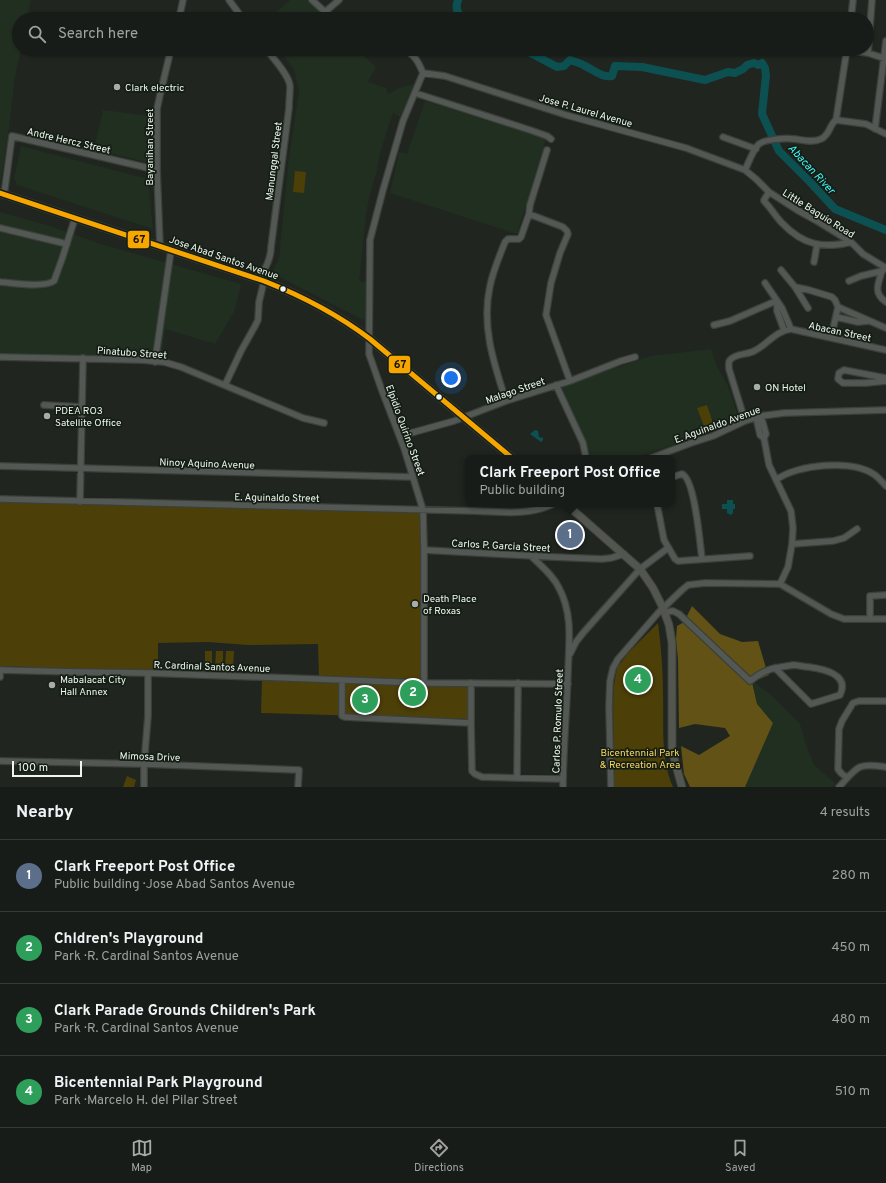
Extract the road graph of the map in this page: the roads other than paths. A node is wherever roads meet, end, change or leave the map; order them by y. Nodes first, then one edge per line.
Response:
1 (183, 0) edge
2 (229, 0) edge
3 (312, 0) edge
4 (339, 0) edge
5 (853, 0) edge
6 (872, 0) edge
7 (180, 12) edge
8 (238, 12) edge
9 (325, 12) joint
10 (852, 12) edge
11 (871, 12) edge
12 (886, 40) edge
13 (874, 55) edge
14 (169, 56) edge
15 (271, 56) edge
16 (414, 56) edge
17 (846, 56) edge
18 (885, 59) edge
19 (423, 73) junction
20 (415, 93) junction
21 (836, 120) junction
22 (875, 129) junction
23 (886, 134) edge
24 (723, 136) dead end
25 (551, 139) dead end
26 (756, 149) junction
27 (547, 150) dead end
28 (157, 170) junction
29 (745, 170) junction
30 (769, 192) junction
31 (2, 194) edge
32 (529, 214) junction
33 (75, 218) junction
34 (0, 228) edge
35 (851, 242) junction
36 (67, 244) junction
37 (817, 245) junction
38 (160, 246) junction
39 (171, 250) junction
40 (814, 262) dead end
41 (781, 270) dead end
42 (884, 270) edge
43 (262, 280) junction
44 (849, 280) dead end
45 (0, 282) edge
46 (765, 283) dead end
47 (796, 287) junction
48 (777, 302) junction
49 (886, 302) edge
50 (838, 307) junction
51 (808, 308) dead end
52 (836, 317) junction
53 (870, 321) junction
54 (714, 325) dead end
55 (886, 328) edge
56 (790, 329) junction
57 (784, 330) junction
58 (831, 338) junction
59 (370, 339) junction
60 (886, 350) edge
61 (635, 357) dead end
62 (0, 358) edge
63 (83, 358) junction
64 (155, 362) junction
65 (865, 373) junction
66 (886, 379) edge
67 (570, 381) junction
68 (866, 383) junction
69 (225, 385) junction
70 (556, 386) junction
71 (506, 401) junction
72 (44, 405) dead end
73 (82, 407) junction
74 (886, 410) edge
75 (758, 416) junction
76 (464, 417) junction
77 (745, 421) junction
78 (324, 423) dead end
79 (400, 436) junction
80 (508, 455) edge
81 (585, 455) edge
82 (659, 455) edge
83 (0, 466) edge
84 (81, 468) junction
85 (675, 476) edge
86 (413, 477) junction
87 (776, 480) junction
88 (886, 486) edge
89 (0, 499) edge
90 (80, 502) junction
91 (546, 507) edge
92 (569, 507) edge
93 (658, 507) edge
94 (423, 510) junction
95 (857, 529) dead end
96 (792, 544) junction
97 (668, 548) junction
98 (424, 550) junction
99 (624, 554) junction
100 (531, 556) junction
101 (750, 556) dead end
102 (702, 559) junction
103 (640, 568) junction
104 (780, 584) junction
105 (886, 595) edge
106 (664, 610) junction
107 (870, 619) junction
108 (886, 619) edge
109 (569, 656) junction
110 (775, 668) junction
111 (0, 670) edge
112 (148, 673) junction
113 (0, 677) edge
114 (342, 680) junction
115 (424, 683) junction
116 (471, 683) junction
117 (518, 683) junction
118 (568, 684) junction
119 (886, 701) edge
120 (471, 723) junction
121 (0, 761) edge
122 (144, 764) junction
123 (886, 767) edge
124 (516, 778) junction
125 (847, 778) junction
126 (563, 779) junction
127 (144, 787) edge
128 (298, 787) edge
129 (564, 787) edge
130 (611, 787) edge
131 (682, 787) edge
132 (839, 787) edge

1 - 7 street
2 - 8 street
3 - 9 street
4 - 9 street
5 - 10 street
6 - 11 street
12 - 18 street
13 - 18 street
14 - 28 street, Bayanihan Street
15 - 43 street, Manunggal Street
16 - 19 street
17 - 21 street
18 - 22 street
19 - 20 street, Elpidio Quirino Street
19 - 29 street, Jose P. Laurel Avenue
20 - 25 street
20 - 59 street, Elpidio Quirino Street
21 - 22 street
21 - 26 street
22 - 23 street
24 - 26 street
26 - 29 street
27 - 32 street
28 - 31 street, Andre Hercz Street
28 - 38 street, Bayanihan Street
29 - 30 street, Little Baguio Road
30 - 35 street, Little Baguio Road
30 - 37 street
31 - 33 main road, Jose Abad Santos Avenue
32 - 67 street
32 - 71 street
33 - 36 street
33 - 38 main road, Jose Abad Santos Avenue
34 - 36 street
35 - 37 street
35 - 42 street, Little Baguio Road
36 - 45 street
37 - 40 street
38 - 39 main road, Jose Abad Santos Avenue
39 - 43 main road, Jose Abad Santos Avenue
39 - 64 street
41 - 47 street
42 - 44 street
42 - 49 street
43 - 59 main road, Jose Abad Santos Avenue
43 - 69 street, Manunggal Street
46 - 48 street
47 - 50 street
47 - 51 street
48 - 54 street
48 - 56 street
48 - 57 street
50 - 52 street
50 - 53 street
52 - 53 street
52 - 58 street
53 - 55 street
56 - 57 street, Abacan Street
56 - 58 street, Abacan Street
57 - 77 street, Abacan Street
58 - 60 street, Abacan Street
59 - 76 main road, Jose Abad Santos Avenue
59 - 79 street, Elpidio Quirino Street
61 - 67 street, Malago Street
62 - 63 street, Pinatubo Street
63 - 64 street, Pinatubo Street
63 - 73 street
64 - 69 street, Pinatubo Street
65 - 66 street
65 - 68 street
65 - 68 street
66 - 68 street
67 - 70 street, Malago Street
69 - 78 street, Pinatubo Street
70 - 71 street, Malago Street
70 - 81 street
71 - 76 street, Malago Street
72 - 73 street
73 - 84 street
74 - 75 street, E. Aguinaldo Avenue
75 - 77 street, E. Aguinaldo Avenue
75 - 87 street
76 - 79 street, Malago Street
76 - 80 main road, Jose Abad Santos Avenue
77 - 82 street, E. Aguinaldo Avenue
79 - 86 street, Elpidio Quirino Street
83 - 84 street, Ninoy Aquino Avenue
84 - 86 street, Ninoy Aquino Avenue
84 - 90 street
85 - 102 street
86 - 94 street, Elpidio Quirino Street
87 - 88 street
87 - 96 street
89 - 90 street, E. Aguinaldo Street
90 - 94 street, E. Aguinaldo Street
91 - 94 street, E. Aguinaldo Street
92 - 99 main road
93 - 97 street
94 - 98 street, Elpidio Quirino Street
95 - 96 street
96 - 104 street
97 - 102 street
97 - 103 street, Carlos P. Romulo Street
98 - 100 street, Carlos P. Garcia Street
98 - 115 street, Elpidio Quirino Street
99 - 100 street, Carlos P. Garcia Street
99 - 103 main road
100 - 109 street, Carlos P. Romulo Street
101 - 102 street
103 - 106 main road
103 - 109 street, Carlos P. Romulo Street
104 - 106 street
104 - 107 street
105 - 107 street
106 - 110 street
106 - 130 street
106 - 131 main road
107 - 108 street
109 - 118 street, Carlos P. Romulo Street
110 - 110 street
111 - 112 street, R. Cardinal Santos Avenue
111 - 113 street
112 - 114 street, R. Cardinal Santos Avenue
112 - 122 street
114 - 115 street, R. Cardinal Santos Avenue
114 - 120 street
115 - 116 street, R. Cardinal Santos Avenue
116 - 117 street, R. Cardinal Santos Avenue
116 - 120 street
117 - 118 street, R. Cardinal Santos Avenue
117 - 124 street
118 - 126 street, Carlos P. Romulo Street
119 - 125 street
120 - 124 street
121 - 122 street, Mimosa Drive
122 - 127 street
122 - 128 street, Mimosa Drive
123 - 125 street
124 - 126 street
125 - 132 street
126 - 129 street, Carlos P. Romulo Street

